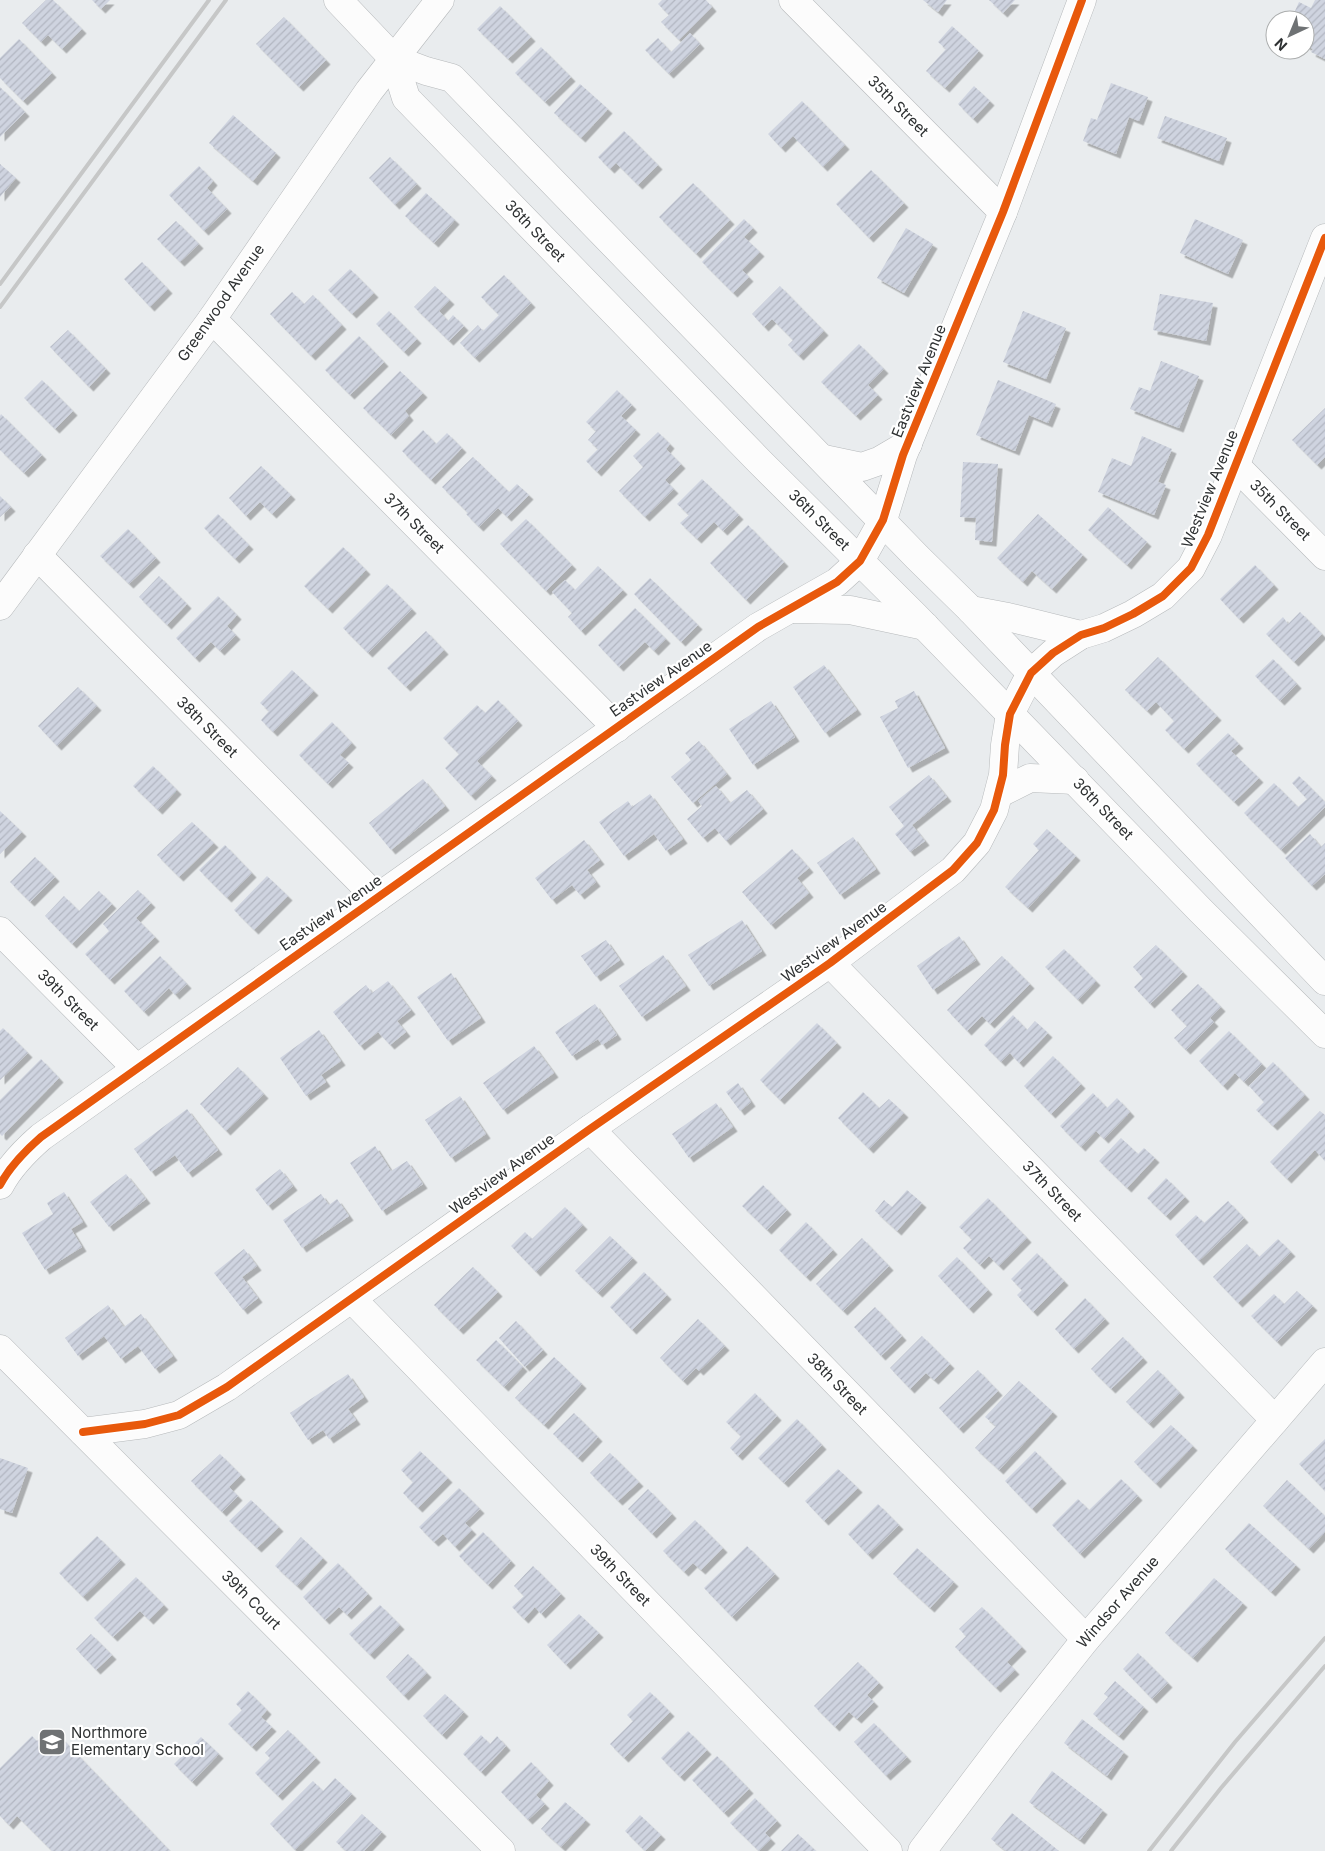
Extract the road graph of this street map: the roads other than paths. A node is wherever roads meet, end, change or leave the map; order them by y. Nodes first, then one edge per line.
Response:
1 (338, 0) edge
2 (440, 0) edge
3 (793, 0) edge
4 (1082, 0) edge
5 (394, 59) junction
6 (1003, 212) junction
7 (1325, 238) edge
8 (212, 318) junction
9 (908, 444) junction
10 (824, 459) junction
11 (1234, 465) junction
12 (883, 520) junction
13 (37, 555) junction
14 (1325, 556) edge
15 (860, 561) junction
16 (0, 606) edge
17 (790, 609) junction
18 (971, 610) junction
19 (925, 626) junction
20 (1081, 635) junction
21 (1031, 673) junction
22 (1010, 714) junction
23 (617, 728) junction
24 (1074, 780) junction
25 (1000, 793) junction
26 (377, 898) junction
27 (0, 930) edge
28 (830, 963) junction
29 (1325, 981) edge
30 (1325, 1034) edge
31 (137, 1069) junction
32 (590, 1129) junction
33 (0, 1185) edge
34 (352, 1299) junction
35 (2, 1354) edge
36 (1325, 1362) edge
37 (1275, 1420) junction
38 (83, 1432) junction
39 (1086, 1639) junction
40 (501, 1851) edge
41 (888, 1851) edge
42 (922, 1851) edge

1 - 5 street, 36th Street
2 - 5 street, Greenwood Avenue
3 - 6 street, 35th Street
4 - 6 street, Eastview Avenue
5 - 8 street, Greenwood Avenue
5 - 10 street, 36th Street
5 - 15 street, 36th Street
6 - 9 street, Eastview Avenue
7 - 11 street, Westview Avenue
8 - 13 street, Greenwood Avenue
8 - 23 street, 37th Street
9 - 10 street
9 - 12 street, Eastview Avenue
10 - 12 street, 36th Street
11 - 14 street, 35th Street
11 - 20 street, Westview Avenue
12 - 15 street, Eastview Avenue
12 - 18 street, 36th Street
13 - 16 street, Greenwood Avenue
13 - 26 street, 38th Street
15 - 17 street, Eastview Avenue
15 - 19 street, 36th Street
17 - 19 street
17 - 23 street, Eastview Avenue
18 - 20 street
18 - 21 street, 36th Street
19 - 22 street, 36th Street
20 - 21 street, Westview Avenue
21 - 22 street, Westview Avenue
21 - 29 street, 36th Street
22 - 24 street, 36th Street
22 - 25 street, Westview Avenue
23 - 26 street, Eastview Avenue
24 - 25 street
24 - 30 street, 36th Street
25 - 28 street, Westview Avenue
26 - 31 street, Eastview Avenue
27 - 31 street, 39th Street
28 - 32 street, Westview Avenue
28 - 37 street, 37th Street
31 - 33 street, Eastview Avenue
32 - 34 street, Westview Avenue
32 - 39 street, 38th Street
34 - 38 street, Westview Avenue
34 - 41 street, 39th Street
35 - 38 street, 39th Court
36 - 37 street, Windsor Avenue
37 - 39 street, Windsor Avenue
38 - 40 street, 39th Court
39 - 42 street, Windsor Avenue

